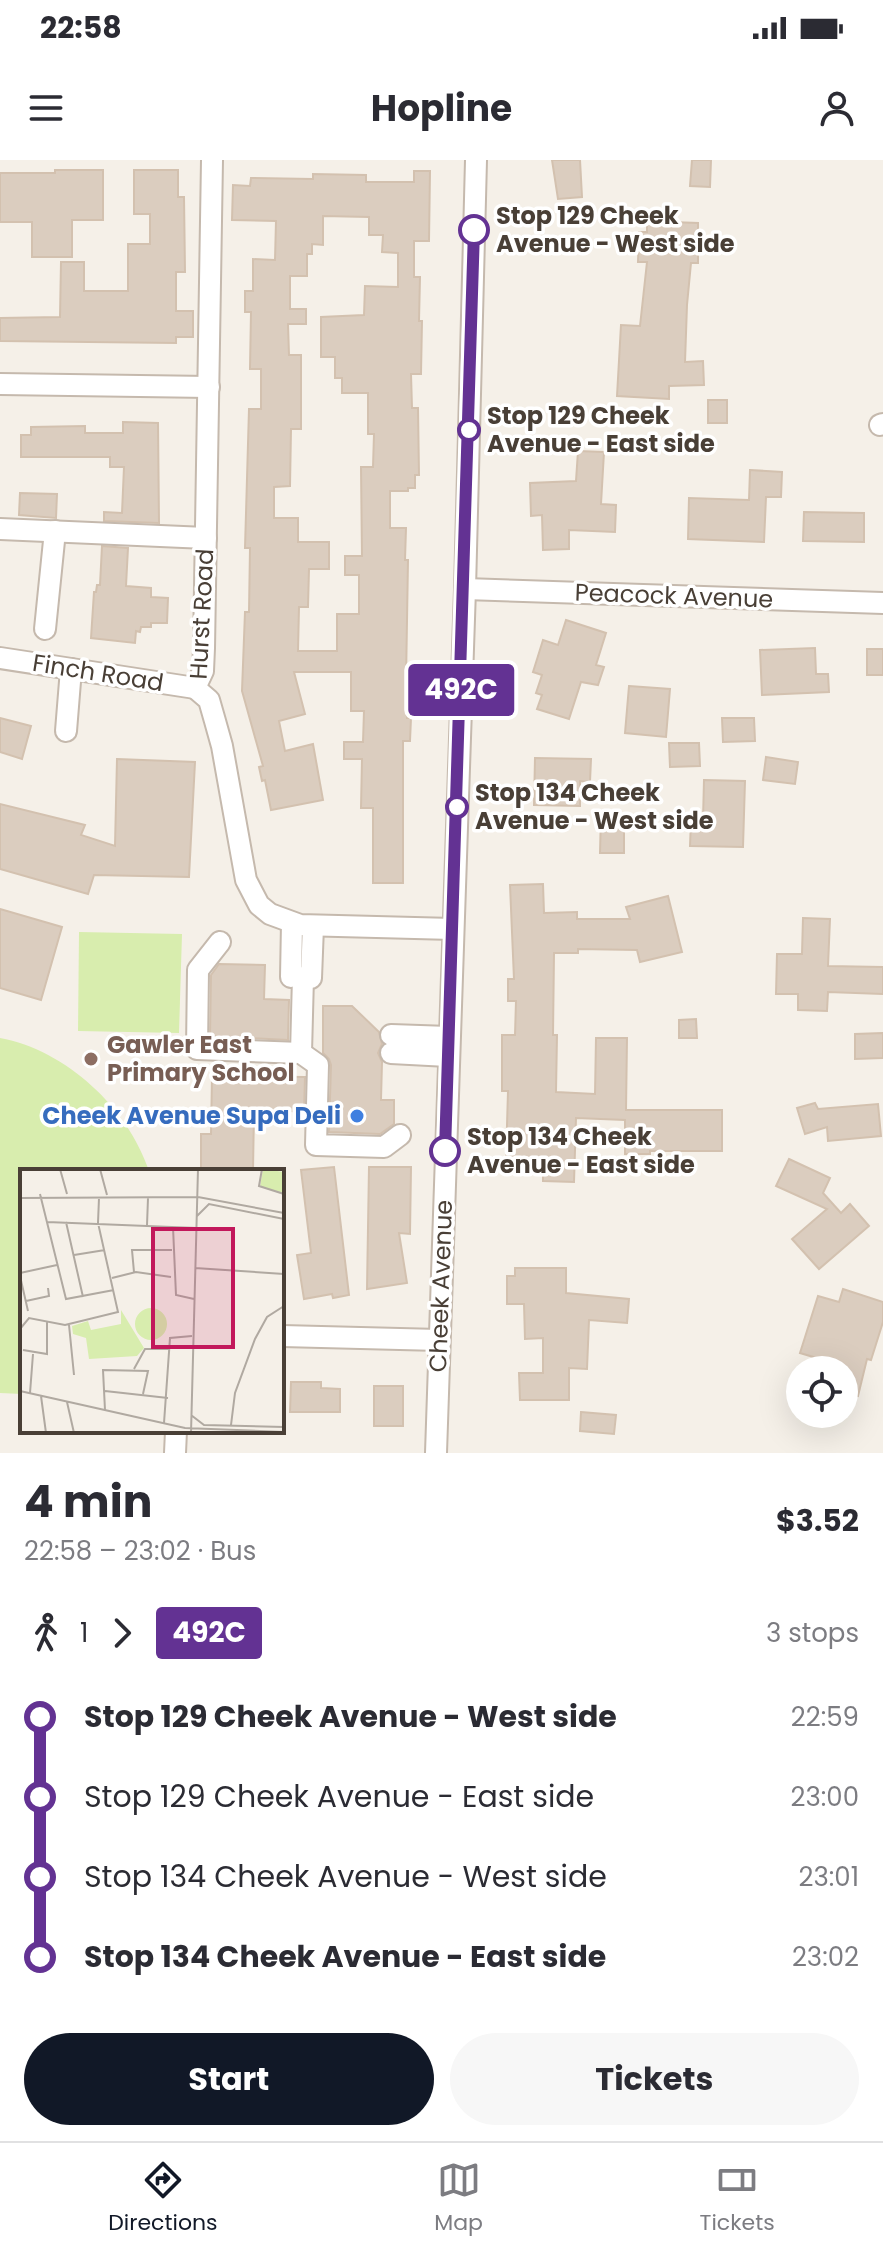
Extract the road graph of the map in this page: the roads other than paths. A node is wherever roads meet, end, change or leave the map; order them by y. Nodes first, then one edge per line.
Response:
1 (212, 160) edge
2 (476, 160) edge
3 (0, 384) edge
4 (209, 387) junction
5 (0, 529) edge
6 (55, 531) junction
7 (206, 538) junction
8 (465, 589) junction
9 (883, 603) edge
10 (45, 629) dead end
11 (0, 658) edge
12 (71, 669) junction
13 (195, 688) junction
14 (66, 731) dead end
15 (302, 924) junction
16 (453, 929) junction
17 (220, 942) dead end
18 (391, 1044) dead end
19 (449, 1046) junction
20 (301, 1053) junction
21 (400, 1135) dead end
22 (284, 1336) edge
23 (439, 1340) junction
24 (176, 1433) edge
25 (175, 1453) edge
26 (436, 1453) edge

1 - 4 street, Hurst Road
2 - 8 street, Cheek Avenue
3 - 4 street
4 - 7 street, Hurst Road
5 - 6 street
6 - 7 street
6 - 10 street
7 - 13 street, Hurst Road
8 - 9 street, Peacock Avenue
8 - 16 street, Cheek Avenue
11 - 12 street, Finch Road
12 - 13 street, Finch Road
12 - 14 street
13 - 15 street, Hurst Road
15 - 16 street, Hurst Road
15 - 20 street
16 - 19 street, Cheek Avenue
17 - 20 street
18 - 19 street
19 - 23 street, Cheek Avenue
20 - 21 street
22 - 23 street
23 - 26 street, Cheek Avenue
24 - 25 street

